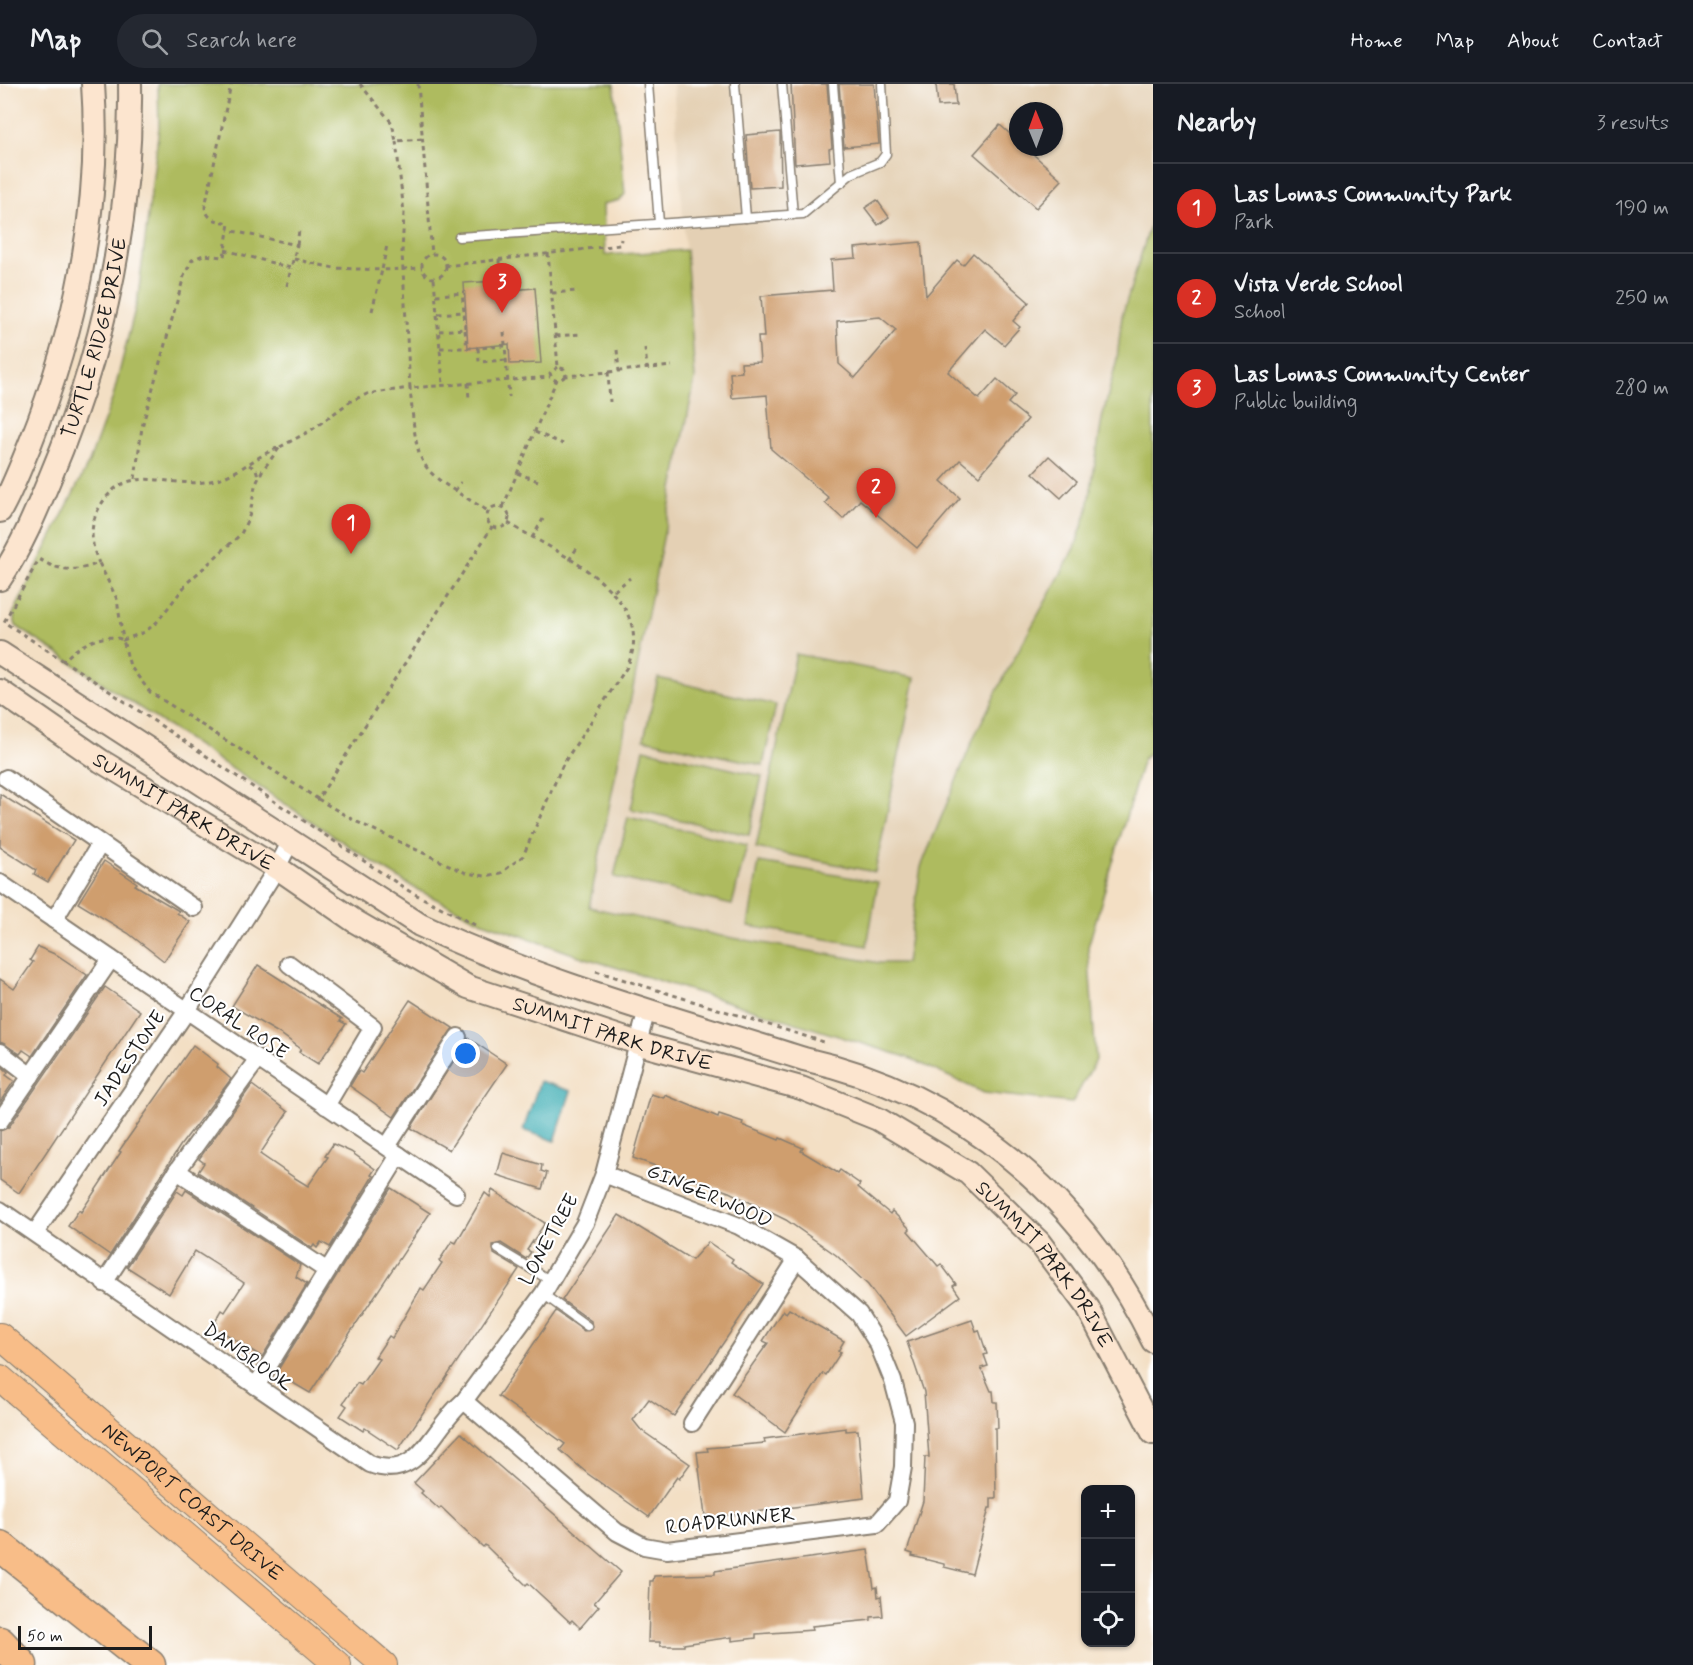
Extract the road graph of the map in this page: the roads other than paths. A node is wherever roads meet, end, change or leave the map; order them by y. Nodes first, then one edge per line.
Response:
1 (93, 84) edge
2 (130, 84) edge
3 (648, 84) edge
4 (735, 84) edge
5 (782, 84) edge
6 (833, 84) edge
7 (882, 84) edge
8 (840, 183) junction
9 (793, 215) junction
10 (746, 218) junction
11 (659, 223) junction
12 (459, 237) dead end
13 (0, 511) edge
14 (0, 579) edge
15 (0, 653) edge
16 (0, 691) edge
17 (6, 778) dead end
18 (290, 842) junction
19 (100, 844) junction
20 (277, 868) junction
21 (0, 882) edge
22 (194, 908) dead end
23 (54, 920) junction
24 (111, 959) junction
25 (289, 964) dead end
26 (647, 1009) junction
27 (186, 1012) junction
28 (458, 1037) dead end
29 (639, 1043) junction
30 (0, 1052) edge
31 (257, 1060) junction
32 (31, 1076) junction
33 (326, 1106) junction
34 (0, 1121) edge
35 (394, 1150) junction
36 (177, 1171) junction
37 (604, 1174) junction
38 (456, 1194) dead end
39 (0, 1210) edge
40 (35, 1233) junction
41 (498, 1249) dead end
42 (797, 1259) junction
43 (326, 1270) junction
44 (104, 1283) junction
45 (547, 1288) junction
46 (587, 1326) dead end
47 (0, 1336) edge
48 (1153, 1341) edge
49 (0, 1378) edge
50 (256, 1386) junction
51 (464, 1401) junction
52 (692, 1423) dead end
53 (1153, 1433) edge
54 (897, 1501) joint
55 (0, 1546) edge
56 (0, 1642) edge
57 (22, 1665) edge
58 (150, 1665) edge
59 (338, 1665) edge
60 (384, 1665) edge

1 - 13 street, TURTLE RIDGE DRIVE
2 - 14 street, TURTLE RIDGE DRIVE
3 - 11 lane
4 - 10 lane
5 - 9 lane
6 - 8 lane
7 - 8 lane
8 - 9 lane
9 - 10 lane
10 - 11 lane
11 - 12 lane
15 - 18 street, SUMMIT PARK DRIVE
16 - 20 street, SUMMIT PARK DRIVE
17 - 19 street
18 - 20 street, JADESTONE
18 - 26 street, SUMMIT PARK DRIVE
19 - 22 street
19 - 23 street
20 - 27 street, JADESTONE
20 - 29 street, SUMMIT PARK DRIVE
21 - 23 street, CORAL ROSE
23 - 24 street, CORAL ROSE
24 - 27 street, CORAL ROSE
24 - 32 street
25 - 33 street
26 - 29 street, LONETREE
26 - 48 street, SUMMIT PARK DRIVE
27 - 31 street, CORAL ROSE
27 - 40 street, JADESTONE
28 - 35 street
29 - 37 street, LONETREE
29 - 53 street, SUMMIT PARK DRIVE
30 - 32 street
31 - 33 street, CORAL ROSE
31 - 36 street
32 - 34 street
33 - 35 street, CORAL ROSE
35 - 38 street, CORAL ROSE
35 - 43 street
36 - 43 street
36 - 44 street
37 - 42 street, GINGERWOOD
37 - 45 street, LONETREE
39 - 40 street, DANBROOK
40 - 44 street, DANBROOK
41 - 45 lane
42 - 52 street
42 - 54 street, GINGERWOOD
43 - 50 street
44 - 50 street, DANBROOK
45 - 46 lane
45 - 51 street, LONETREE
47 - 60 main road, NEWPORT COAST DRIVE
49 - 59 main road, NEWPORT COAST DRIVE
50 - 51 street, DANBROOK
51 - 54 street, ROADRUNNER
55 - 58 highway
56 - 57 highway

